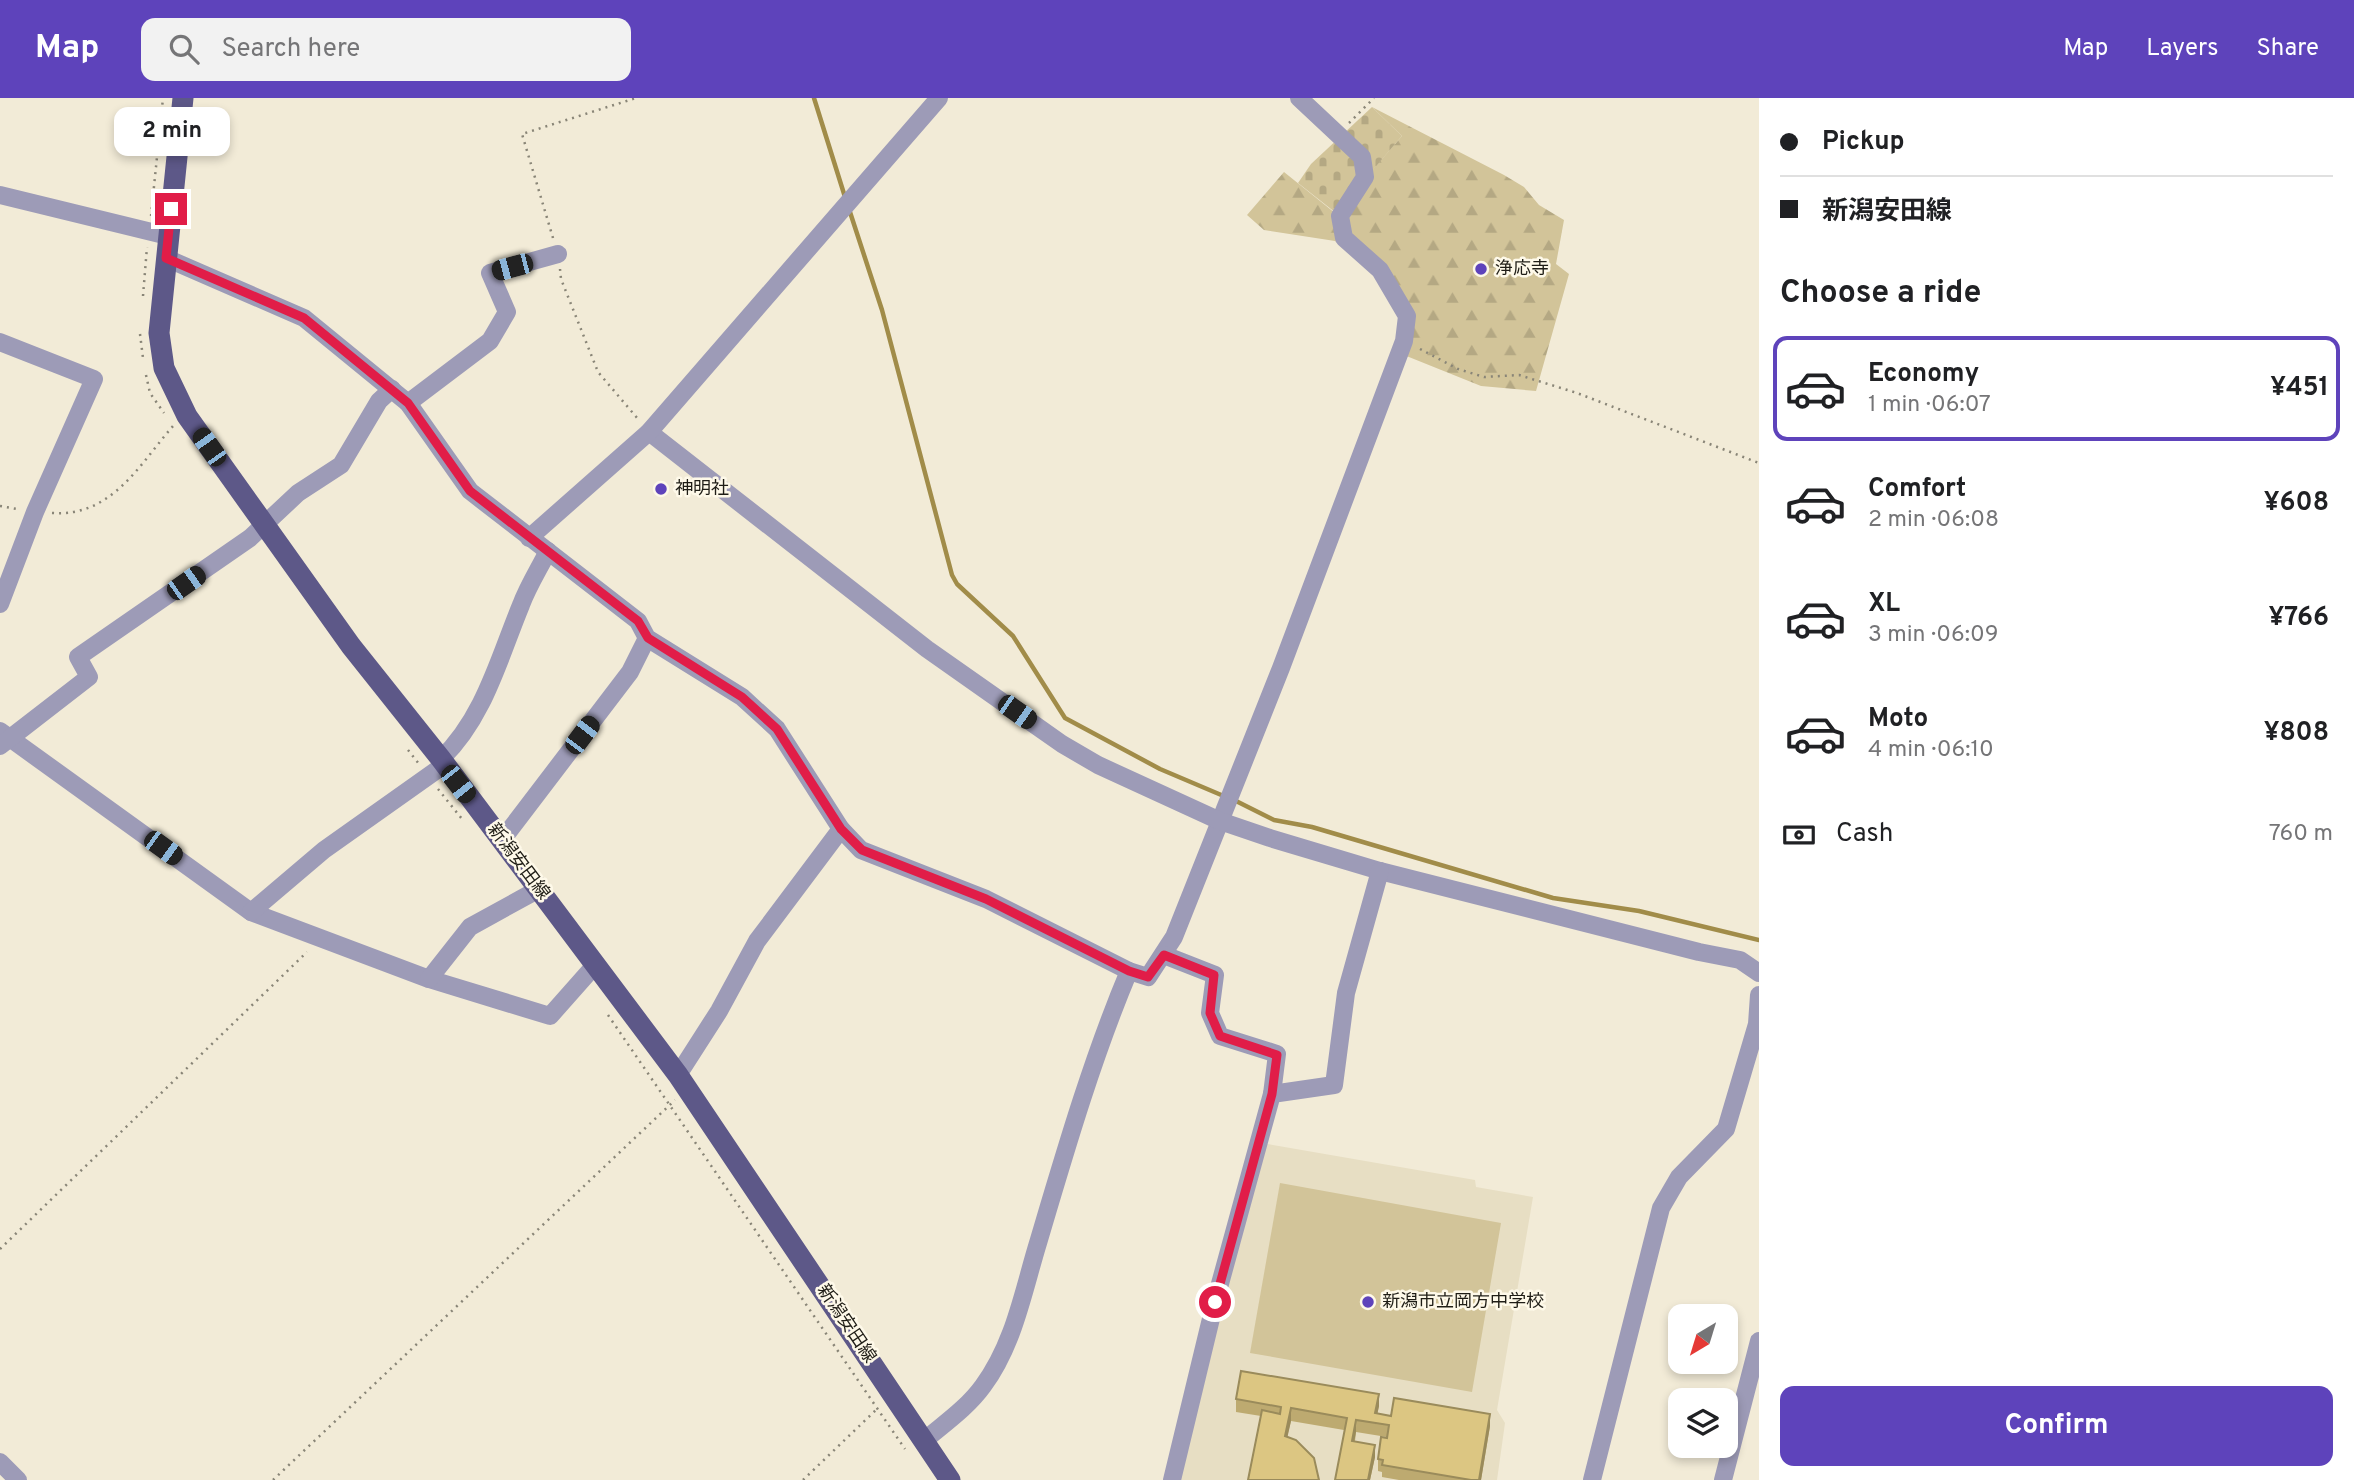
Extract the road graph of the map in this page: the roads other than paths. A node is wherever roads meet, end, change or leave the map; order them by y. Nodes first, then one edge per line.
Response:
1 (183, 98) edge
2 (939, 98) edge
3 (1300, 98) edge
4 (0, 195) edge
5 (167, 247) junction
6 (558, 254) road end
7 (0, 342) edge
8 (392, 389) junction
9 (408, 403) junction
10 (649, 432) junction
11 (263, 526) junction
12 (529, 538) junction
13 (548, 551) junction
14 (0, 604) edge
15 (648, 638) junction
16 (3, 738) edge
17 (442, 762) junction
18 (1220, 821) junction
19 (841, 829) junction
20 (502, 840) junction
21 (1380, 871) junction
22 (539, 889) junction
23 (251, 912) junction
24 (1164, 955) junction
25 (596, 964) junction
26 (1129, 971) junction
27 (1759, 973) edge
28 (429, 979) junction
29 (1759, 995) edge
30 (682, 1082) junction
31 (1272, 1094) junction
32 (1759, 1341) edge
33 (925, 1440) junction
34 (0, 1462) edge
35 (18, 1480) edge
36 (950, 1480) edge
37 (1172, 1480) edge
38 (1592, 1480) edge
39 (1723, 1480) edge

1 - 5 main road, 新潟安田線
2 - 10 street
3 - 18 street
4 - 5 street
5 - 8 street
5 - 11 main road, 新潟安田線
6 - 9 street
7 - 14 street
8 - 9 street
8 - 11 street
9 - 12 street
10 - 12 street
10 - 18 street
11 - 16 street
11 - 17 main road, 新潟安田線
12 - 13 street
13 - 15 street
13 - 17 street
15 - 19 street
15 - 20 street
16 - 23 street
17 - 20 main road, 新潟安田線
17 - 23 street
18 - 21 street
18 - 24 street
19 - 26 street
19 - 30 street
20 - 22 main road, 新潟安田線
21 - 27 street
21 - 31 street
22 - 25 main road, 新潟安田線
22 - 28 street
23 - 28 street
24 - 26 street
24 - 31 street
25 - 28 street
25 - 30 main road, 新潟安田線
26 - 33 street
29 - 38 street
30 - 33 main road, 新潟安田線
31 - 37 street
32 - 39 street
33 - 36 main road, 新潟安田線
34 - 35 street

